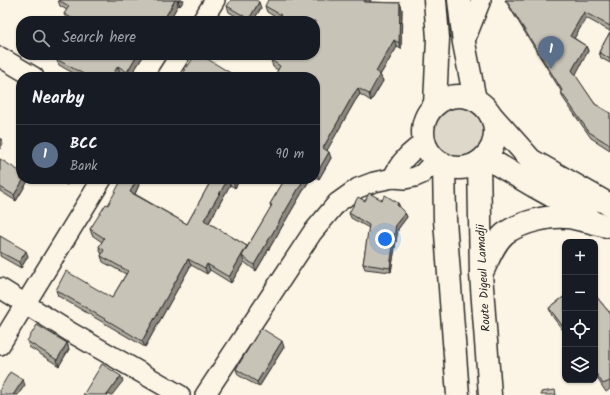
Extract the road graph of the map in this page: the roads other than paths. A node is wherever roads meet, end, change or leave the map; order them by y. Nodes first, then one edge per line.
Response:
1 (215, 0) edge
2 (435, 0) edge
3 (459, 0) edge
4 (481, 0) edge
5 (205, 16) edge
6 (464, 43) junction
7 (0, 57) edge
8 (177, 60) edge
9 (26, 72) edge
10 (169, 72) edge
11 (435, 105) junction
12 (483, 107) junction
13 (424, 142) junction
14 (482, 159) junction
15 (440, 162) junction
16 (393, 178) junction
17 (99, 184) edge
18 (609, 219) edge
19 (481, 274) junction
20 (0, 288) edge
21 (25, 304) junction
22 (0, 344) edge
23 (454, 391) edge
24 (180, 395) edge
25 (205, 395) edge
26 (490, 395) edge

1 - 5 street
2 - 11 main road
3 - 6 main road
4 - 6 street
6 - 12 main road
7 - 9 street
8 - 10 street
11 - 12 main road
11 - 13 main road
12 - 14 main road
12 - 18 main road
13 - 15 main road
13 - 16 street
14 - 15 main road
14 - 18 main road
14 - 19 main road, Route Digeul Lamadji
15 - 16 street
15 - 23 main road
16 - 25 street
17 - 21 street
18 - 19 main road
19 - 26 main road, Route Digeul Lamadji
20 - 21 street
21 - 22 street
21 - 24 street

